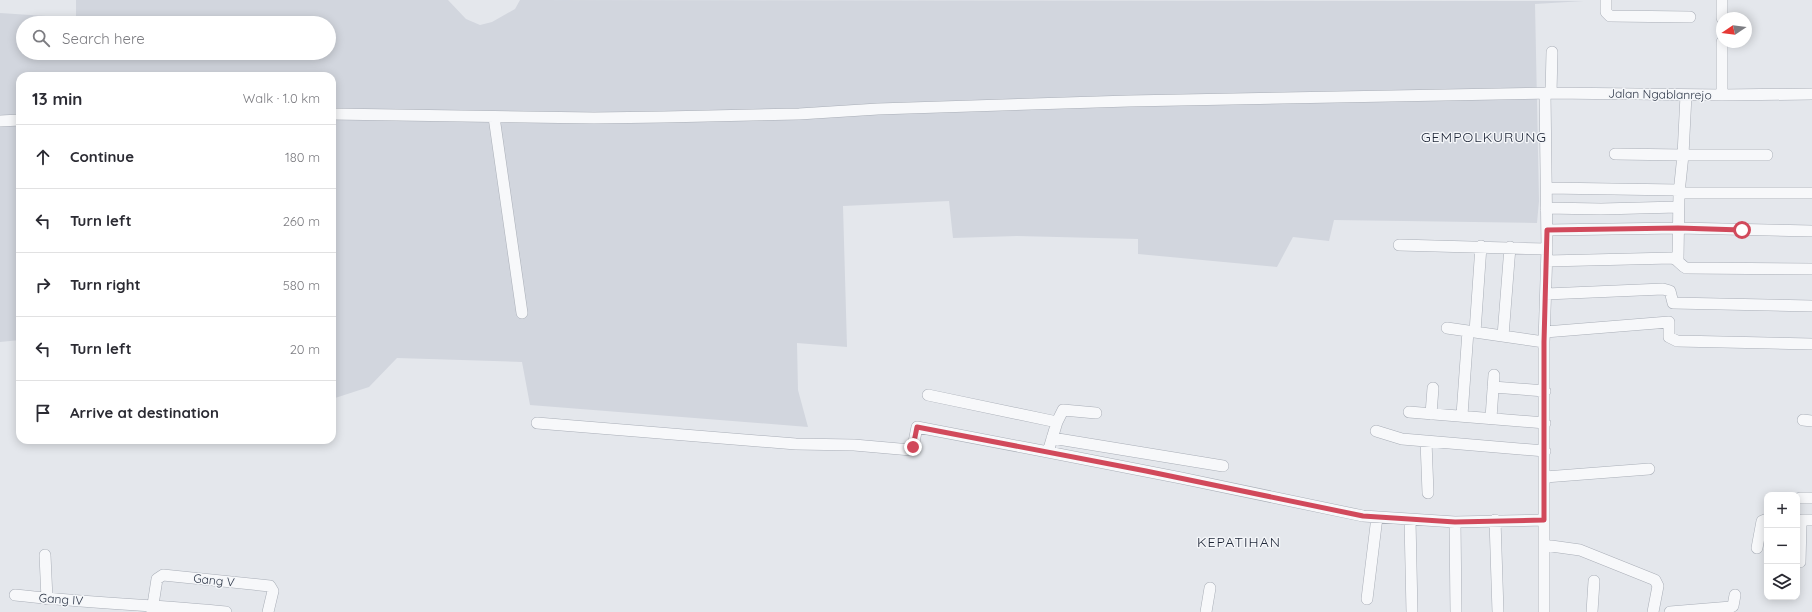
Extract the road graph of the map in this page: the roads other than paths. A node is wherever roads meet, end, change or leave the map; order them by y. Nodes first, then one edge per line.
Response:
1 (1606, 0) edge
2 (1722, 0) edge
3 (1722, 12) edge
4 (1690, 17) dead end
5 (1722, 48) edge
6 (1552, 52) dead end
7 (1548, 93) junction
8 (1812, 94) edge
9 (1686, 95) junction
10 (1722, 95) junction
11 (336, 114) edge
12 (494, 117) junction
13 (16, 120) edge
14 (0, 121) edge
15 (1615, 154) dead end
16 (1683, 154) junction
17 (1767, 155) dead end
18 (1547, 188) junction
19 (1679, 191) junction
20 (1812, 193) edge
21 (1678, 207) junction
22 (1546, 208) junction
23 (1678, 228) junction
24 (1547, 230) junction
25 (1812, 231) edge
26 (1400, 245) dead end
27 (1481, 246) junction
28 (1510, 247) junction
29 (1547, 249) junction
30 (1678, 260) junction
31 (1547, 261) junction
32 (1812, 269) edge
33 (1546, 294) junction
34 (1673, 302) junction
35 (1812, 306) edge
36 (522, 313) dead end
37 (1669, 322) junction
38 (1447, 328) dead end
39 (1471, 332) junction
40 (1503, 336) junction
41 (1544, 337) junction
42 (1812, 344) edge
43 (1494, 376) dead end
44 (1493, 387) junction
45 (1433, 388) dead end
46 (1545, 391) junction
47 (928, 395) dead end
48 (1409, 412) dead end
49 (1096, 414) dead end
50 (1431, 414) junction
51 (1462, 416) junction
52 (1491, 418) junction
53 (1057, 422) junction
54 (1544, 422) junction
55 (537, 423) dead end
56 (1376, 431) dead end
57 (1052, 438) junction
58 (1426, 442) junction
59 (1545, 451) junction
60 (1048, 452) junction
61 (1184, 461) junction
62 (1223, 466) dead end
63 (1649, 469) dead end
64 (1545, 477) junction
65 (1181, 478) junction
66 (1428, 493) dead end
67 (1800, 498) dead end
68 (1812, 498) edge
69 (1377, 517) junction
70 (1410, 520) junction
71 (1495, 520) junction
72 (1544, 520) junction
73 (1764, 520) edge
74 (1455, 522) junction
75 (1544, 545) junction
76 (1757, 548) dead end
77 (45, 555) dead end
78 (1594, 581) dead end
79 (1210, 588) dead end
80 (15, 595) dead end
81 (1735, 595) dead end
82 (47, 599) junction
83 (1367, 599) dead end
84 (152, 608) edge
85 (226, 612) edge
86 (268, 612) edge
87 (1206, 612) edge
88 (1412, 612) edge
89 (1456, 612) edge
90 (1498, 612) edge
91 (1544, 612) edge
92 (1592, 612) edge
93 (1653, 612) edge
94 (1670, 612) edge

1 - 4 street
2 - 3 street
5 - 10 street, Jalan Ngablanrejo
6 - 7 street
7 - 9 street, Jalan Ngablanrejo
7 - 12 street, Jalan Ngablanrejo
7 - 18 street
8 - 10 street
9 - 10 street, Jalan Ngablanrejo
9 - 16 street
11 - 12 street, Jalan Ngablanrejo
12 - 36 street
13 - 14 street
15 - 16 street
16 - 17 street
16 - 19 street
18 - 19 street
18 - 22 street
19 - 20 street
19 - 21 street
21 - 22 street
21 - 23 street
22 - 24 street
23 - 24 street
23 - 25 street
23 - 30 street
24 - 29 street
26 - 27 street
27 - 28 street
27 - 39 street
28 - 29 street
28 - 40 street
29 - 31 street
30 - 31 street
30 - 32 street
31 - 33 street
33 - 34 street
33 - 41 street
34 - 35 street
34 - 37 street
37 - 41 street
37 - 42 street
38 - 39 street
39 - 40 street
39 - 51 street
40 - 41 street
41 - 46 street
43 - 44 street
44 - 46 street
44 - 52 street
45 - 50 street
46 - 54 street
47 - 53 street
48 - 50 street
49 - 53 street
50 - 51 street
51 - 52 street
52 - 54 street
53 - 57 street
54 - 59 street
55 - 60 street
56 - 58 street
57 - 60 street
57 - 61 street
58 - 59 street
58 - 66 street
59 - 64 street
60 - 65 street
61 - 62 street
61 - 65 street
63 - 64 street
64 - 72 street
65 - 69 street
67 - 68 street
69 - 70 street
69 - 83 street
70 - 74 street
70 - 88 street
71 - 72 street
71 - 74 street
71 - 90 street
72 - 75 street
73 - 76 street
74 - 89 street
75 - 91 street
75 - 93 street
77 - 82 street
78 - 92 street
79 - 87 street
80 - 82 street, Gang IV
81 - 94 street
82 - 84 street, Gang IV
84 - 85 street, Gang IV
84 - 86 street, Gang V

